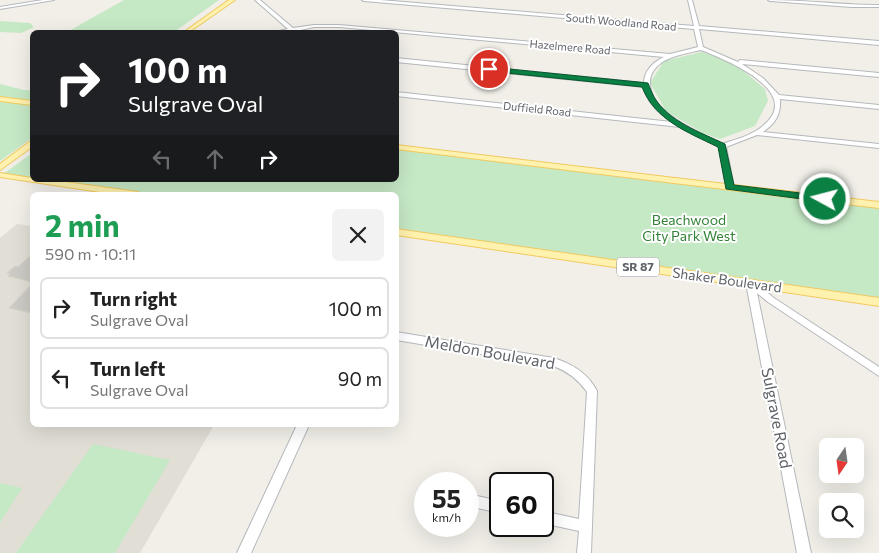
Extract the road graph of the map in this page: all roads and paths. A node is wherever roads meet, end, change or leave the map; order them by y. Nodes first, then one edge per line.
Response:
1 (52, 0) edge
2 (232, 0) edge
3 (257, 0) edge
4 (364, 0) edge
5 (690, 0) edge
6 (770, 0) edge
7 (879, 6) edge
8 (0, 8) edge
9 (697, 28) junction
10 (189, 30) edge
11 (292, 30) edge
12 (297, 30) edge
13 (382, 30) edge
14 (399, 32) edge
15 (879, 43) edge
16 (701, 48) junction
17 (670, 56) junction
18 (399, 60) edge
19 (736, 62) junction
20 (879, 74) edge
21 (645, 85) junction
22 (399, 94) edge
23 (777, 98) junction
24 (0, 99) edge
25 (30, 103) edge
26 (879, 108) edge
27 (679, 125) junction
28 (756, 133) junction
29 (30, 146) edge
30 (722, 146) junction
31 (879, 146) edge
32 (399, 147) edge
33 (0, 168) edge
34 (0, 175) edge
35 (30, 180) edge
36 (47, 182) edge
37 (730, 187) junction
38 (117, 192) edge
39 (879, 205) edge
40 (399, 233) edge
41 (750, 283) junction
42 (879, 302) edge
43 (399, 336) edge
44 (879, 372) edge
45 (302, 427) edge
46 (554, 519) edge
47 (585, 526) junction
48 (244, 553) edge
49 (584, 553) edge
50 (804, 553) edge

1 - 8 street
2 - 10 main road
3 - 11 street
4 - 9 street, South Woodland Road
5 - 9 street
6 - 7 street
9 - 15 street, South Woodland Road
9 - 16 street
12 - 13 street, Hazelmere Road
14 - 17 street, Hazelmere Road
16 - 17 street
16 - 19 street
17 - 21 street
18 - 21 street
19 - 20 street
19 - 23 street
21 - 27 street
22 - 27 street, Duffield Road
23 - 26 street
23 - 28 street
24 - 25 main road
27 - 30 street
28 - 30 street
28 - 31 street
29 - 33 main road
30 - 37 street
32 - 37 main road
34 - 35 main road
36 - 38 main road
37 - 39 main road
40 - 41 main road, Shaker Boulevard / SR 87
41 - 42 main road, Shaker Boulevard / SR 87
41 - 44 street
41 - 50 street, Sulgrave Road
43 - 47 street, Meldon Boulevard
45 - 48 street
46 - 47 street
47 - 49 street, Meldon Boulevard

